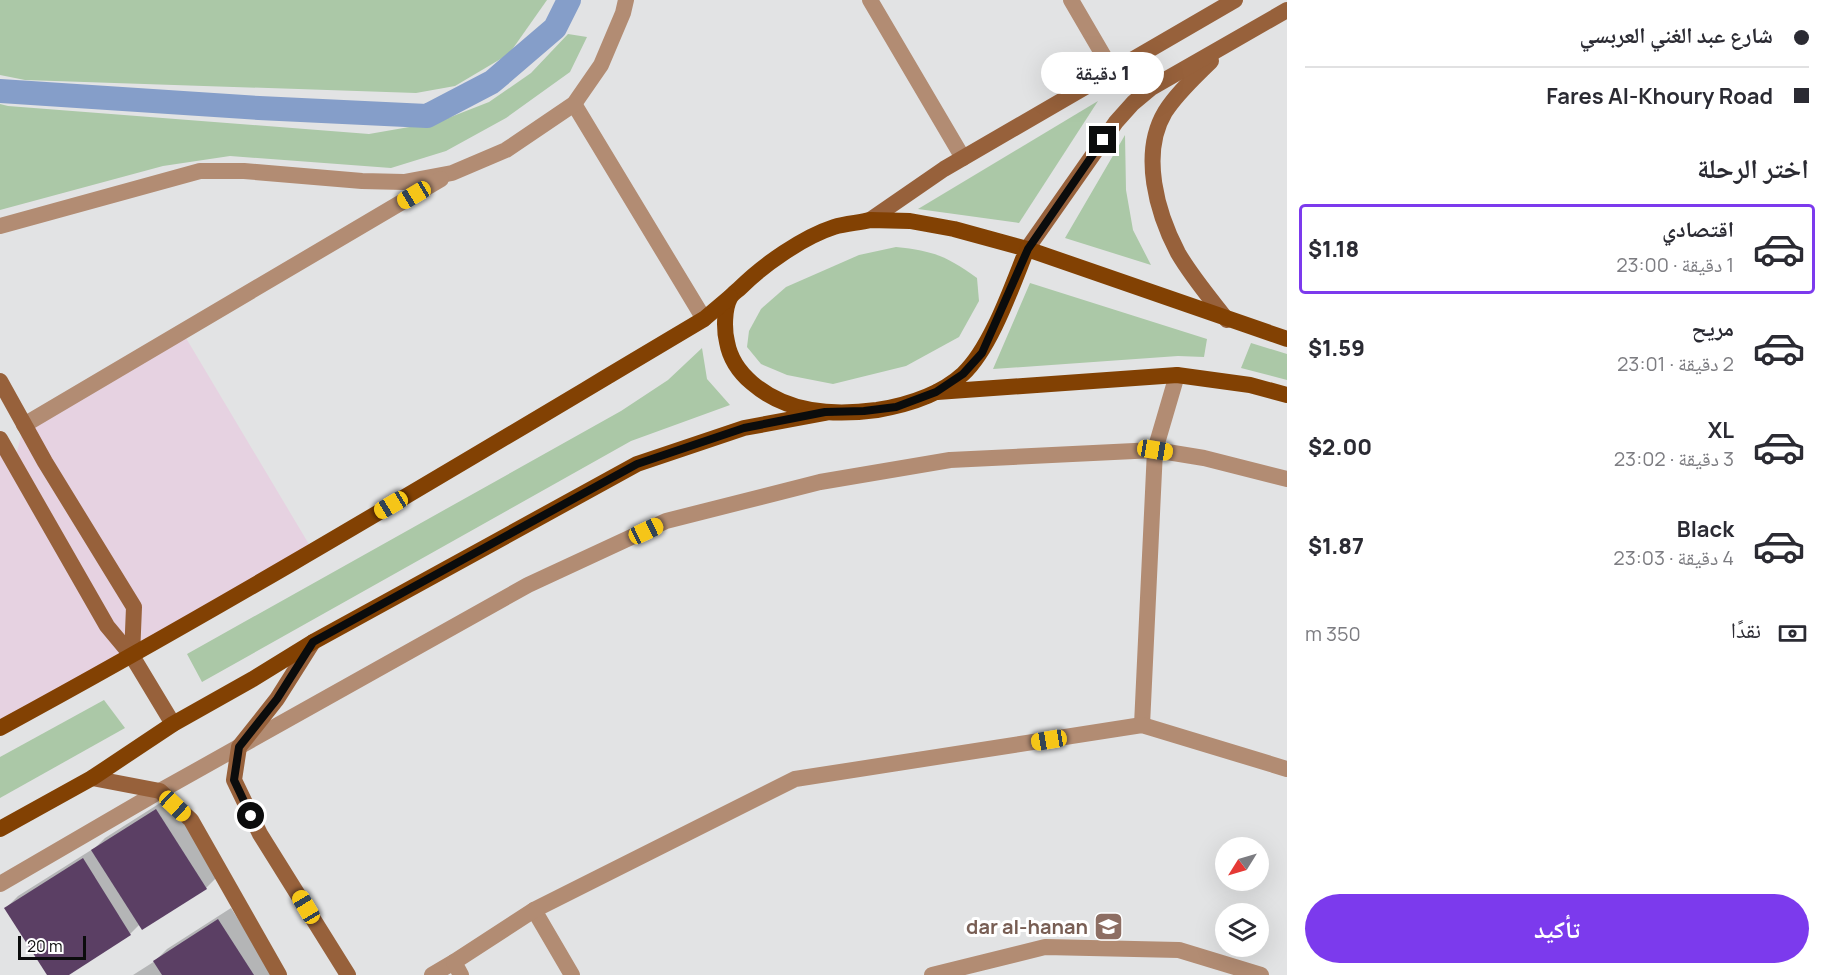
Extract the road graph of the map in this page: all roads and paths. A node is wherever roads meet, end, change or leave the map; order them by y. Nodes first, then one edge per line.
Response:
1 (626, 0) edge
2 (870, 0) edge
3 (1071, 0) edge
4 (1235, 0) edge
5 (1214, 5) edge
6 (1287, 10) edge
7 (1230, 43) junction
8 (1113, 72) junction
9 (574, 104) junction
10 (963, 158) junction
11 (452, 172) junction
12 (870, 220) junction
13 (0, 225) edge
14 (1028, 249) junction
15 (730, 297) junction
16 (704, 320) junction
17 (1227, 320) junction
18 (1287, 339) edge
19 (1177, 375) junction
20 (0, 381) edge
21 (936, 392) junction
22 (1287, 395) edge
23 (825, 412) junction
24 (24, 425) junction
25 (0, 439) edge
26 (1155, 450) junction
27 (1287, 479) edge
28 (313, 642) junction
29 (132, 656) junction
30 (173, 724) junction
31 (1142, 725) junction
32 (0, 728) edge
33 (239, 747) junction
34 (1287, 769) edge
35 (93, 778) junction
36 (160, 791) junction
37 (0, 829) edge
38 (0, 884) edge
39 (534, 910) junction
40 (458, 968) edge
41 (279, 975) edge
42 (348, 975) edge
43 (432, 975) edge
44 (572, 975) edge
45 (932, 975) edge
46 (1261, 975) edge

1 - 9 street
2 - 10 street
3 - 8 street
4 - 5 main road
5 - 8 main road
6 - 7 main road
7 - 14 main road
7 - 17 main road
8 - 10 main road
9 - 11 street
9 - 16 street
10 - 12 main road
11 - 13 street
11 - 24 street
12 - 14 main road
12 - 15 main road
14 - 17 main road
14 - 21 main road
15 - 16 main road
15 - 23 main road
16 - 29 main road
17 - 18 main road
19 - 21 main road
19 - 22 main road
19 - 26 street
20 - 24 main road
21 - 23 main road
23 - 28 main road
24 - 29 main road
25 - 29 main road
26 - 27 street
26 - 31 street
26 - 33 street
28 - 30 main road
28 - 33 main road
29 - 30 main road
29 - 32 main road
30 - 35 main road
31 - 34 street
31 - 39 street
33 - 36 street
33 - 42 main road
35 - 36 main road
35 - 37 main road
36 - 38 street
36 - 41 main road
39 - 40 street
39 - 44 street
40 - 43 street
45 - 46 street

